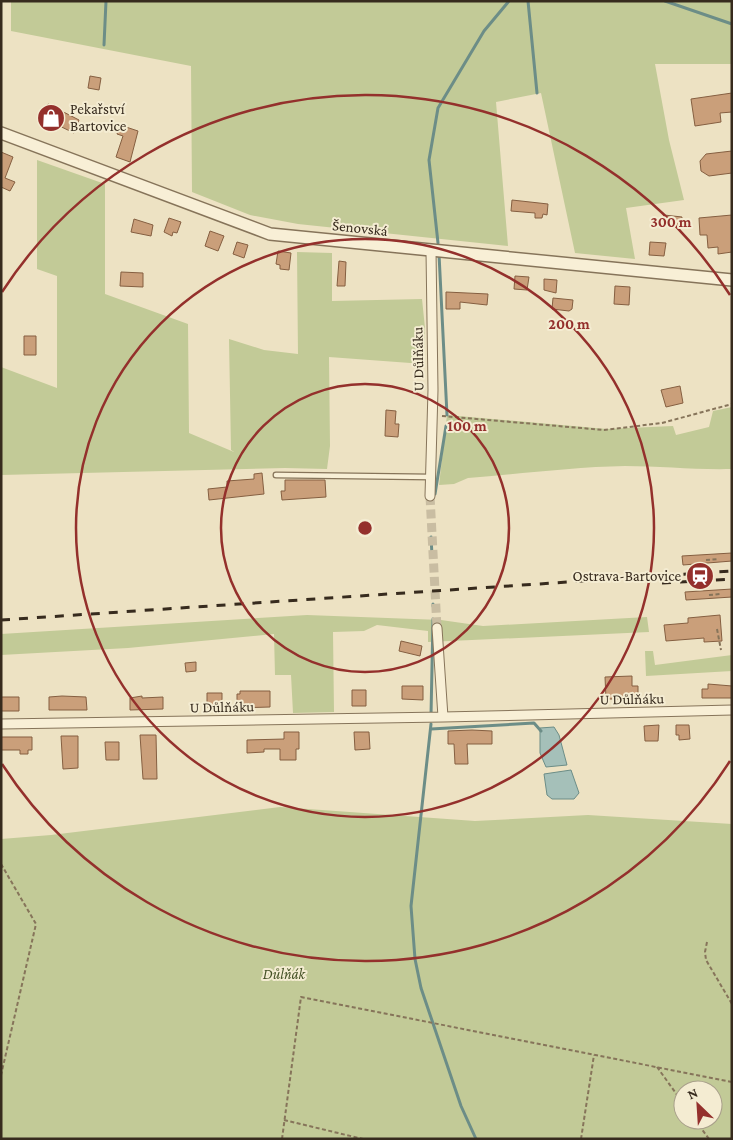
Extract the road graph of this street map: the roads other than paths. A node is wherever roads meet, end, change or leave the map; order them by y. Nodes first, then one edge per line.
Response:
1 (1, 133) edge
2 (431, 251) junction
3 (732, 280) edge
4 (276, 475) dead end
5 (431, 477) junction
6 (430, 496) tunnel mouth
7 (437, 628) tunnel mouth
8 (732, 710) edge
9 (442, 717) junction
10 (1, 724) edge

1 - 2 street, Šenovská
2 - 3 street, Šenovská
2 - 5 street, U Důlňáku
4 - 5 lane
5 - 6 street, U Důlňáku
7 - 9 street
8 - 9 street, U Důlňáku
9 - 10 street, U Důlňáku

